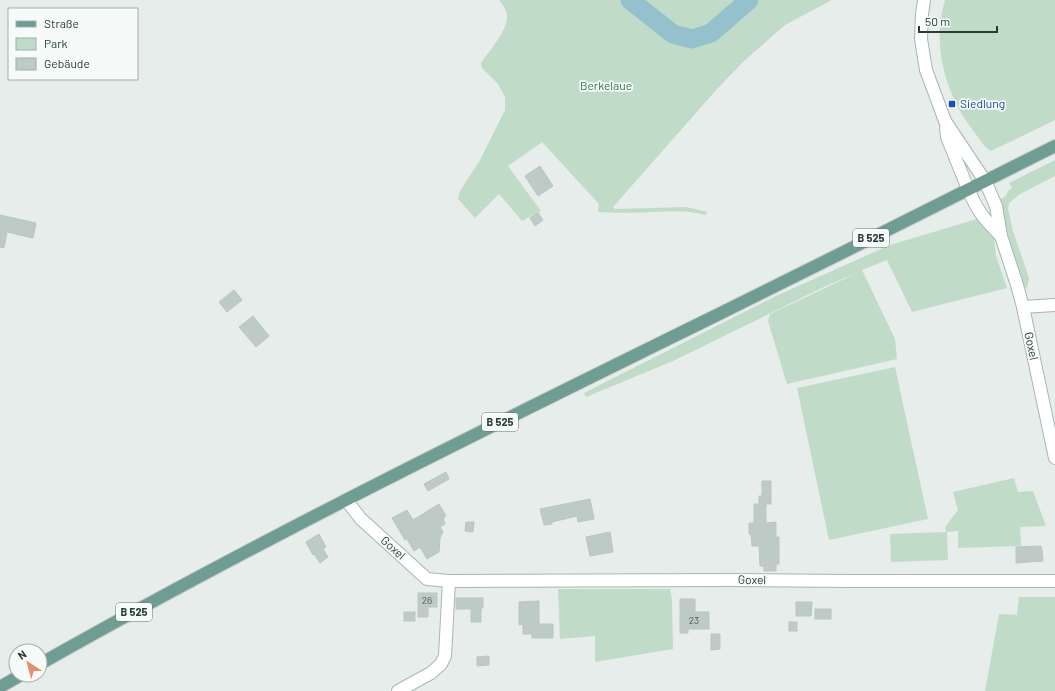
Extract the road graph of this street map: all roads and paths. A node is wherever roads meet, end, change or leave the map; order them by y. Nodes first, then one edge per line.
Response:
1 (924, 0) edge
2 (945, 121) junction
3 (1055, 146) edge
4 (985, 181) junction
5 (968, 189) junction
6 (1001, 236) junction
7 (1055, 306) edge
8 (1023, 307) junction
9 (1055, 458) edge
10 (346, 500) junction
11 (449, 581) junction
12 (1055, 581) edge
13 (48, 659) edge
14 (398, 691) edge

1 - 2 street
2 - 4 street, Goxel
2 - 5 street, Goxel
3 - 4 main road, B 525
4 - 5 main road, B 525
4 - 6 street, Goxel
5 - 6 street, Goxel
5 - 10 main road, B 525
6 - 8 street, Goxel
7 - 8 street
8 - 9 street, Goxel
10 - 11 street, Goxel
10 - 13 main road, B 525
11 - 12 street, Goxel
11 - 14 street

